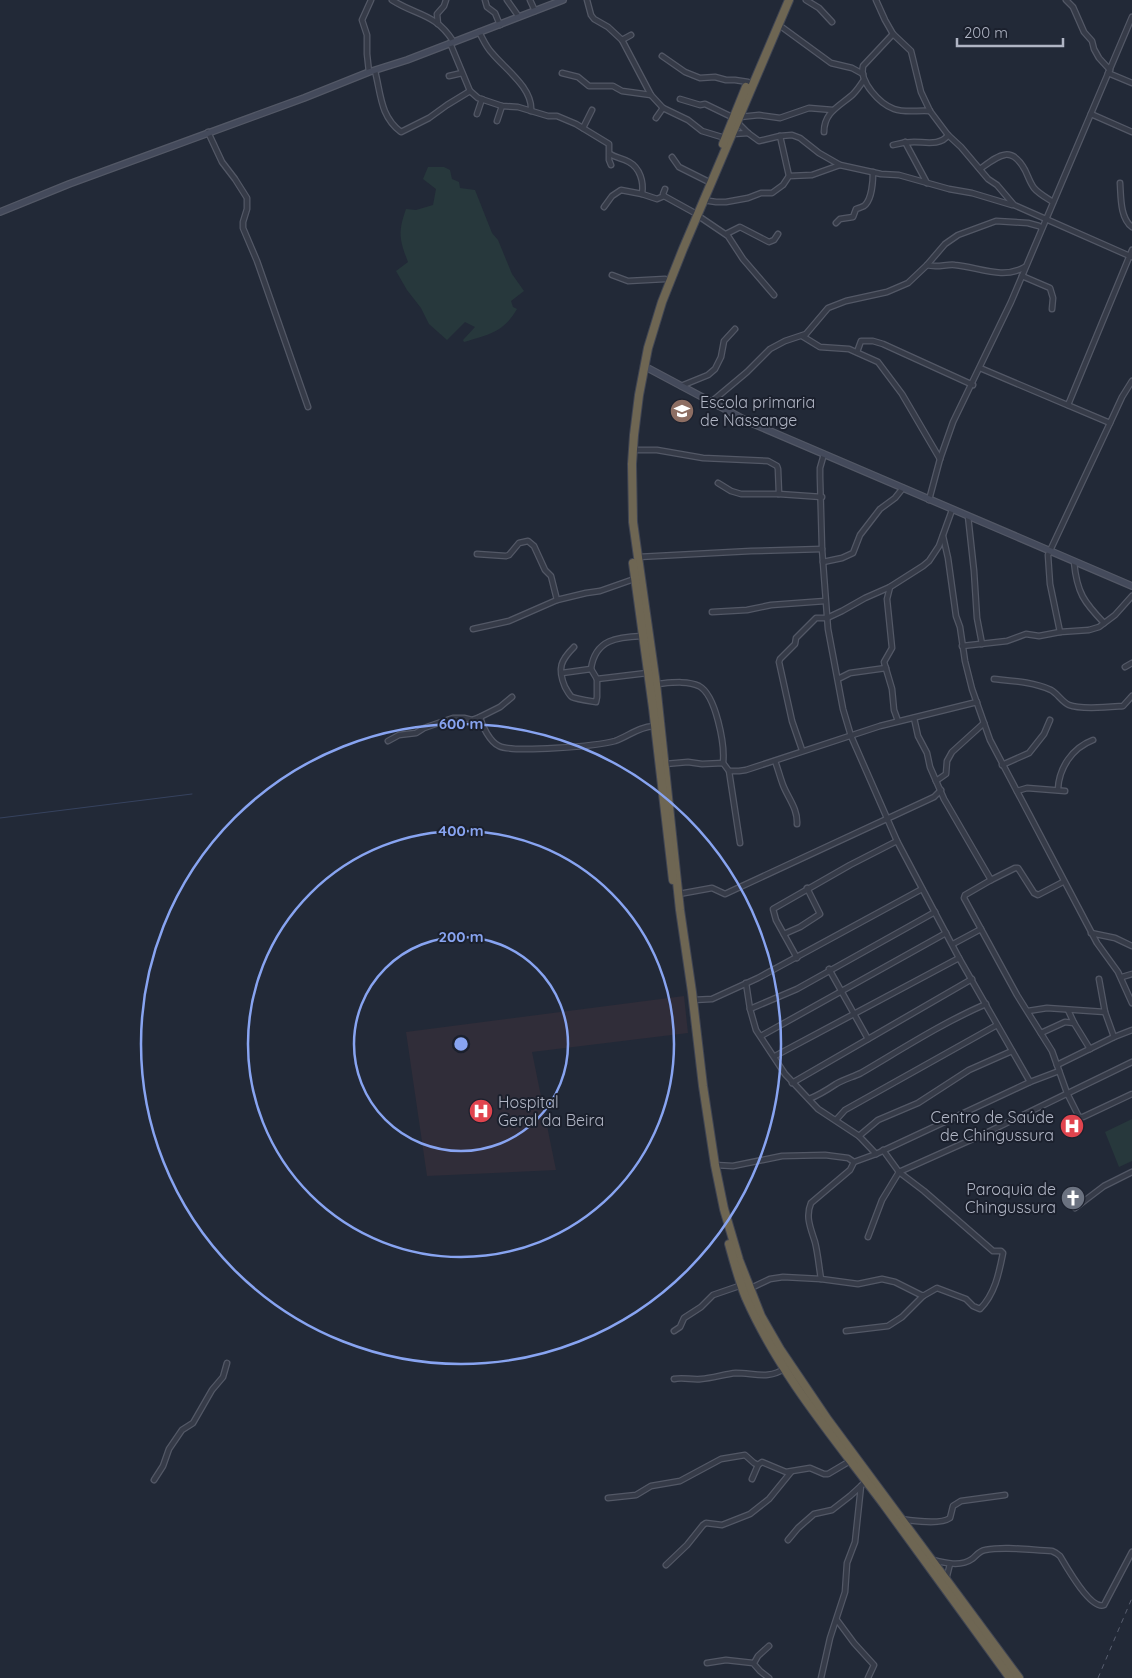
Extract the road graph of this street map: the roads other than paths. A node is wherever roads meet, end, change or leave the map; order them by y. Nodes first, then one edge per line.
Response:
1 (370, 0) edge
2 (392, 0) edge
3 (446, 0) edge
4 (485, 0) edge
5 (507, 0) edge
6 (530, 0) edge
7 (563, 0) edge
8 (586, 0) edge
9 (784, 0) edge
10 (789, 0) edge
11 (806, 0) edge
12 (876, 0) edge
13 (1066, 0) edge
14 (534, 11) junction
15 (519, 17) junction
16 (1131, 20) edge
17 (832, 22) dead end
18 (438, 24) junction
19 (500, 24) junction
20 (779, 25) junction
21 (479, 32) junction
22 (893, 34) junction
23 (631, 35) dead end
24 (622, 40) junction
25 (451, 42) junction
26 (662, 56) dead end
27 (372, 71) junction
28 (462, 72) junction
29 (1109, 72) junction
30 (562, 74) dead end
31 (863, 74) junction
32 (449, 76) dead end
33 (864, 80) junction
34 (748, 82) junction
35 (1132, 83) edge
36 (470, 91) junction
37 (651, 95) junction
38 (482, 99) junction
39 (680, 99) dead end
40 (502, 106) junction
41 (664, 108) junction
42 (592, 110) dead end
43 (832, 110) junction
44 (531, 111) junction
45 (930, 111) junction
46 (477, 114) dead end
47 (1091, 114) junction
48 (656, 118) dead end
49 (737, 119) junction
50 (497, 121) dead end
51 (583, 128) junction
52 (208, 132) junction
53 (824, 132) dead end
54 (1132, 132) edge
55 (748, 133) junction
56 (733, 134) junction
57 (948, 134) junction
58 (780, 136) junction
59 (725, 138) junction
60 (905, 142) junction
61 (893, 144) dead end
62 (610, 154) junction
63 (672, 157) dead end
64 (611, 165) dead end
65 (840, 165) junction
66 (980, 168) junction
67 (873, 172) junction
68 (789, 176) junction
69 (707, 181) junction
70 (927, 183) junction
71 (1120, 184) dead end
72 (664, 189) dead end
73 (642, 194) junction
74 (664, 196) junction
75 (704, 200) junction
76 (1053, 202) junction
77 (1014, 206) junction
78 (604, 207) dead end
79 (0, 212) edge
80 (695, 213) junction
81 (1046, 220) junction
82 (836, 223) dead end
83 (1132, 227) edge
84 (1042, 228) junction
85 (726, 234) junction
86 (778, 234) dead end
87 (1131, 254) edge
88 (927, 265) junction
89 (1026, 266) junction
90 (612, 275) dead end
91 (1022, 276) junction
92 (666, 279) junction
93 (774, 296) dead end
94 (1052, 309) dead end
95 (734, 329) dead end
96 (802, 336) junction
97 (857, 352) junction
98 (644, 366) junction
99 (980, 368) junction
100 (1132, 382) edge
101 (973, 385) junction
102 (681, 386) junction
103 (710, 402) junction
104 (1068, 405) junction
105 (308, 406) dead end
106 (1110, 422) junction
107 (633, 450) junction
108 (824, 454) junction
109 (940, 459) junction
110 (718, 483) dead end
111 (903, 488) junction
112 (779, 494) junction
113 (822, 497) junction
114 (929, 500) junction
115 (952, 510) junction
116 (968, 516) junction
117 (943, 536) junction
118 (822, 550) junction
119 (1050, 551) junction
120 (477, 554) dead end
121 (638, 557) junction
122 (823, 562) junction
123 (1074, 562) junction
124 (638, 578) junction
125 (1132, 586) edge
126 (890, 587) junction
127 (1132, 596) edge
128 (557, 600) junction
129 (825, 601) junction
130 (712, 612) dead end
131 (827, 618) junction
132 (1104, 623) junction
133 (473, 629) dead end
134 (1060, 632) junction
135 (642, 636) junction
136 (982, 644) junction
137 (962, 646) junction
138 (574, 647) dead end
139 (1132, 663) edge
140 (1125, 667) dead end
141 (591, 668) junction
142 (886, 668) junction
143 (562, 673) junction
144 (647, 673) junction
145 (597, 679) junction
146 (838, 679) junction
147 (994, 679) dead end
148 (656, 684) junction
149 (1132, 696) edge
150 (512, 697) dead end
151 (977, 702) junction
152 (480, 718) junction
153 (914, 718) junction
154 (1050, 720) dead end
155 (898, 721) junction
156 (984, 723) junction
157 (654, 726) junction
158 (851, 736) junction
159 (1093, 740) dead end
160 (388, 741) dead end
161 (802, 750) junction
162 (775, 761) junction
163 (723, 763) junction
164 (665, 764) junction
165 (1002, 765) junction
166 (729, 770) junction
167 (936, 781) junction
168 (941, 790) junction
169 (1058, 790) junction
170 (1017, 791) junction
171 (1066, 791) dead end
172 (934, 797) junction
173 (944, 799) junction
174 (887, 819) junction
175 (797, 824) dead end
176 (897, 841) junction
177 (740, 843) dead end
178 (990, 880) junction
179 (1063, 882) junction
180 (807, 888) junction
181 (922, 888) junction
182 (679, 894) junction
183 (935, 912) junction
184 (981, 929) junction
185 (946, 933) junction
186 (1091, 933) junction
187 (784, 934) junction
188 (953, 944) junction
189 (1132, 946) edge
190 (797, 958) junction
191 (960, 958) junction
192 (829, 970) junction
193 (1132, 974) edge
194 (1122, 977) junction
195 (972, 979) junction
196 (1099, 979) dead end
197 (746, 984) junction
198 (841, 992) junction
199 (693, 1000) junction
200 (1132, 1003) edge
201 (986, 1004) junction
202 (750, 1009) junction
203 (1068, 1010) junction
204 (1028, 1011) junction
205 (1105, 1012) junction
206 (853, 1014) junction
207 (1074, 1023) junction
208 (997, 1025) junction
209 (1132, 1030) edge
210 (1041, 1033) junction
211 (761, 1036) junction
212 (1114, 1037) junction
213 (868, 1039) junction
214 (1090, 1049) junction
215 (1012, 1051) junction
216 (775, 1056) junction
217 (1132, 1062) edge
218 (1057, 1064) junction
219 (1059, 1071) junction
220 (1030, 1082) junction
221 (792, 1083) junction
222 (1067, 1093) junction
223 (1132, 1094) edge
224 (809, 1099) junction
225 (836, 1120) junction
226 (860, 1136) junction
227 (883, 1150) junction
228 (876, 1154) junction
229 (854, 1162) junction
230 (715, 1165) junction
231 (899, 1172) junction
232 (1132, 1172) edge
233 (1076, 1208) dead end
234 (868, 1237) dead end
235 (821, 1279) junction
236 (746, 1287) junction
237 (923, 1296) junction
238 (674, 1331) dead end
239 (846, 1331) dead end
240 (227, 1363) dead end
241 (787, 1366) junction
242 (674, 1379) dead end
243 (850, 1462) junction
244 (758, 1465) junction
245 (791, 1472) junction
246 (752, 1479) dead end
247 (154, 1480) dead end
248 (866, 1481) junction
249 (1005, 1494) dead end
250 (608, 1498) dead end
251 (901, 1519) junction
252 (788, 1540) dead end
253 (1132, 1552) edge
254 (931, 1560) junction
255 (950, 1564) junction
256 (666, 1565) dead end
257 (946, 1580) junction
258 (837, 1620) junction
259 (769, 1646) dead end
260 (707, 1663) dead end
261 (754, 1663) junction
262 (769, 1678) edge
263 (821, 1678) edge
264 (868, 1678) edge
265 (1010, 1678) edge
266 (1019, 1678) edge

1 - 27 street
2 - 18 street
3 - 18 street
4 - 19 street
5 - 15 street
6 - 14 street
7 - 14 street
8 - 24 street
9 - 34 highway
10 - 20 highway
11 - 17 street
12 - 22 street
13 - 29 street
14 - 15 street
15 - 19 street
16 - 29 street
18 - 25 street
19 - 21 street
20 - 31 street
20 - 49 highway
21 - 25 street
21 - 44 street
22 - 31 street
22 - 45 street
23 - 24 street
24 - 37 street
25 - 27 street
25 - 28 street
26 - 34 street
27 - 36 street
27 - 52 street
28 - 32 street
28 - 36 street
29 - 35 street
29 - 47 street
30 - 37 street
31 - 33 street
33 - 43 street
33 - 45 street
34 - 49 highway
36 - 38 street
37 - 41 street
38 - 40 street
38 - 46 street
39 - 49 street
40 - 44 street
40 - 50 street
41 - 48 street
41 - 59 street
42 - 51 street
43 - 49 street
43 - 53 street
44 - 51 street
45 - 57 street
47 - 54 street
47 - 76 street
49 - 55 street
49 - 56 highway
49 - 59 highway
51 - 62 street
52 - 79 street
52 - 105 street
55 - 56 street
55 - 58 street
56 - 75 highway
57 - 60 street
57 - 66 street
58 - 65 street
58 - 68 street
59 - 69 highway
60 - 61 street
60 - 70 street
62 - 64 street
62 - 73 street
63 - 69 street
65 - 67 street
65 - 68 street
66 - 76 street
66 - 77 street
67 - 70 street
67 - 82 street
68 - 75 street
69 - 80 highway
70 - 77 street
71 - 83 street
72 - 74 street
73 - 74 street
73 - 78 street
74 - 80 street
75 - 80 highway
76 - 81 street
77 - 81 street
80 - 85 street
80 - 92 highway
80 - 98 highway
81 - 84 street
81 - 87 street
84 - 88 street
84 - 89 street
85 - 86 street
85 - 93 street
87 - 104 street
88 - 89 street
88 - 96 street
89 - 91 street
90 - 92 street
91 - 94 street
91 - 99 street
92 - 124 highway
95 - 102 street
96 - 97 street
96 - 103 street
97 - 101 street
97 - 109 street
98 - 102 street
98 - 107 highway
99 - 101 street
99 - 104 street
100 - 106 street
101 - 109 street
102 - 103 street
103 - 108 street
104 - 106 street
106 - 119 street
107 - 112 street
107 - 121 highway
108 - 111 street
108 - 113 street
109 - 114 street
110 - 112 street
111 - 114 street
111 - 122 street
112 - 113 street
113 - 118 street
114 - 115 street
115 - 116 street
115 - 117 street
116 - 119 street
116 - 136 street
117 - 126 street
117 - 137 street
118 - 121 street
118 - 122 street
119 - 123 street
119 - 134 street
120 - 128 street
121 - 124 highway
122 - 129 street
123 - 125 street
123 - 132 street
124 - 128 street
124 - 135 highway
124 - 148 highway
126 - 131 street
126 - 142 street
127 - 132 street
128 - 133 street
129 - 130 street
129 - 131 street
131 - 146 street
131 - 161 street
132 - 134 street
134 - 136 street
135 - 141 street
135 - 144 highway
136 - 137 street
137 - 151 street
138 - 143 street
139 - 140 street
141 - 143 street
141 - 145 street
142 - 146 street
142 - 155 street
143 - 145 street
144 - 145 street
144 - 157 highway
146 - 158 street
147 - 149 street
148 - 163 street
148 - 164 highway
150 - 152 street
151 - 153 street
151 - 156 street
152 - 157 street
152 - 160 street
153 - 155 street
153 - 167 street
154 - 165 street
155 - 158 street
156 - 165 street
156 - 167 street
157 - 236 highway
158 - 161 street
158 - 174 street
159 - 169 street
161 - 162 street
162 - 166 street
162 - 175 street
163 - 164 street
163 - 166 street
164 - 182 highway
165 - 170 street
166 - 177 street
167 - 168 street
168 - 172 street
168 - 173 street
169 - 170 street
169 - 171 street
170 - 179 street
172 - 173 street
172 - 174 street
173 - 178 street
174 - 176 street
174 - 182 street
176 - 180 street
176 - 181 street
178 - 179 street
178 - 184 street
179 - 186 street
180 - 187 street
180 - 187 street
181 - 183 street
181 - 190 street
182 - 199 highway
183 - 185 street
183 - 192 street
184 - 188 street
184 - 204 street
185 - 188 street
185 - 198 street
186 - 189 street
186 - 194 street
187 - 190 street
188 - 191 street
190 - 197 street
191 - 195 street
191 - 206 street
192 - 198 street
192 - 202 street
193 - 194 street
194 - 200 street
195 - 201 street
195 - 213 street
196 - 205 street
197 - 199 street
197 - 202 street
198 - 206 street
198 - 211 street
199 - 230 highway
201 - 208 street
201 - 224 street
202 - 211 street
203 - 204 street
203 - 205 street
203 - 207 street
204 - 210 street
205 - 212 street
206 - 213 street
206 - 216 street
207 - 210 street
207 - 214 street
208 - 215 street
208 - 225 street
209 - 212 street
210 - 218 street
211 - 216 street
212 - 214 street
213 - 221 street
214 - 218 street
215 - 220 street
215 - 226 street
216 - 221 street
217 - 222 street
218 - 219 street
219 - 220 street
219 - 222 street
220 - 227 street
221 - 224 street
222 - 223 street
222 - 231 street
224 - 225 street
225 - 226 street
226 - 228 street
227 - 228 street
227 - 231 street
228 - 229 street
229 - 230 street
229 - 235 street
230 - 236 highway
231 - 234 street
231 - 237 street
232 - 233 street
235 - 236 street
235 - 237 street
236 - 238 street
236 - 241 highway
237 - 239 street
240 - 247 street
241 - 242 street
241 - 243 highway
241 - 248 highway
243 - 245 street
243 - 248 highway
244 - 245 street
244 - 246 street
244 - 250 street
245 - 256 street
248 - 251 highway
248 - 252 street
248 - 258 street
248 - 265 highway
249 - 251 street
251 - 254 highway
253 - 255 street
254 - 255 street
254 - 257 highway
255 - 257 street
257 - 266 highway
258 - 263 street
258 - 264 street
259 - 261 street
260 - 261 street
261 - 262 street

